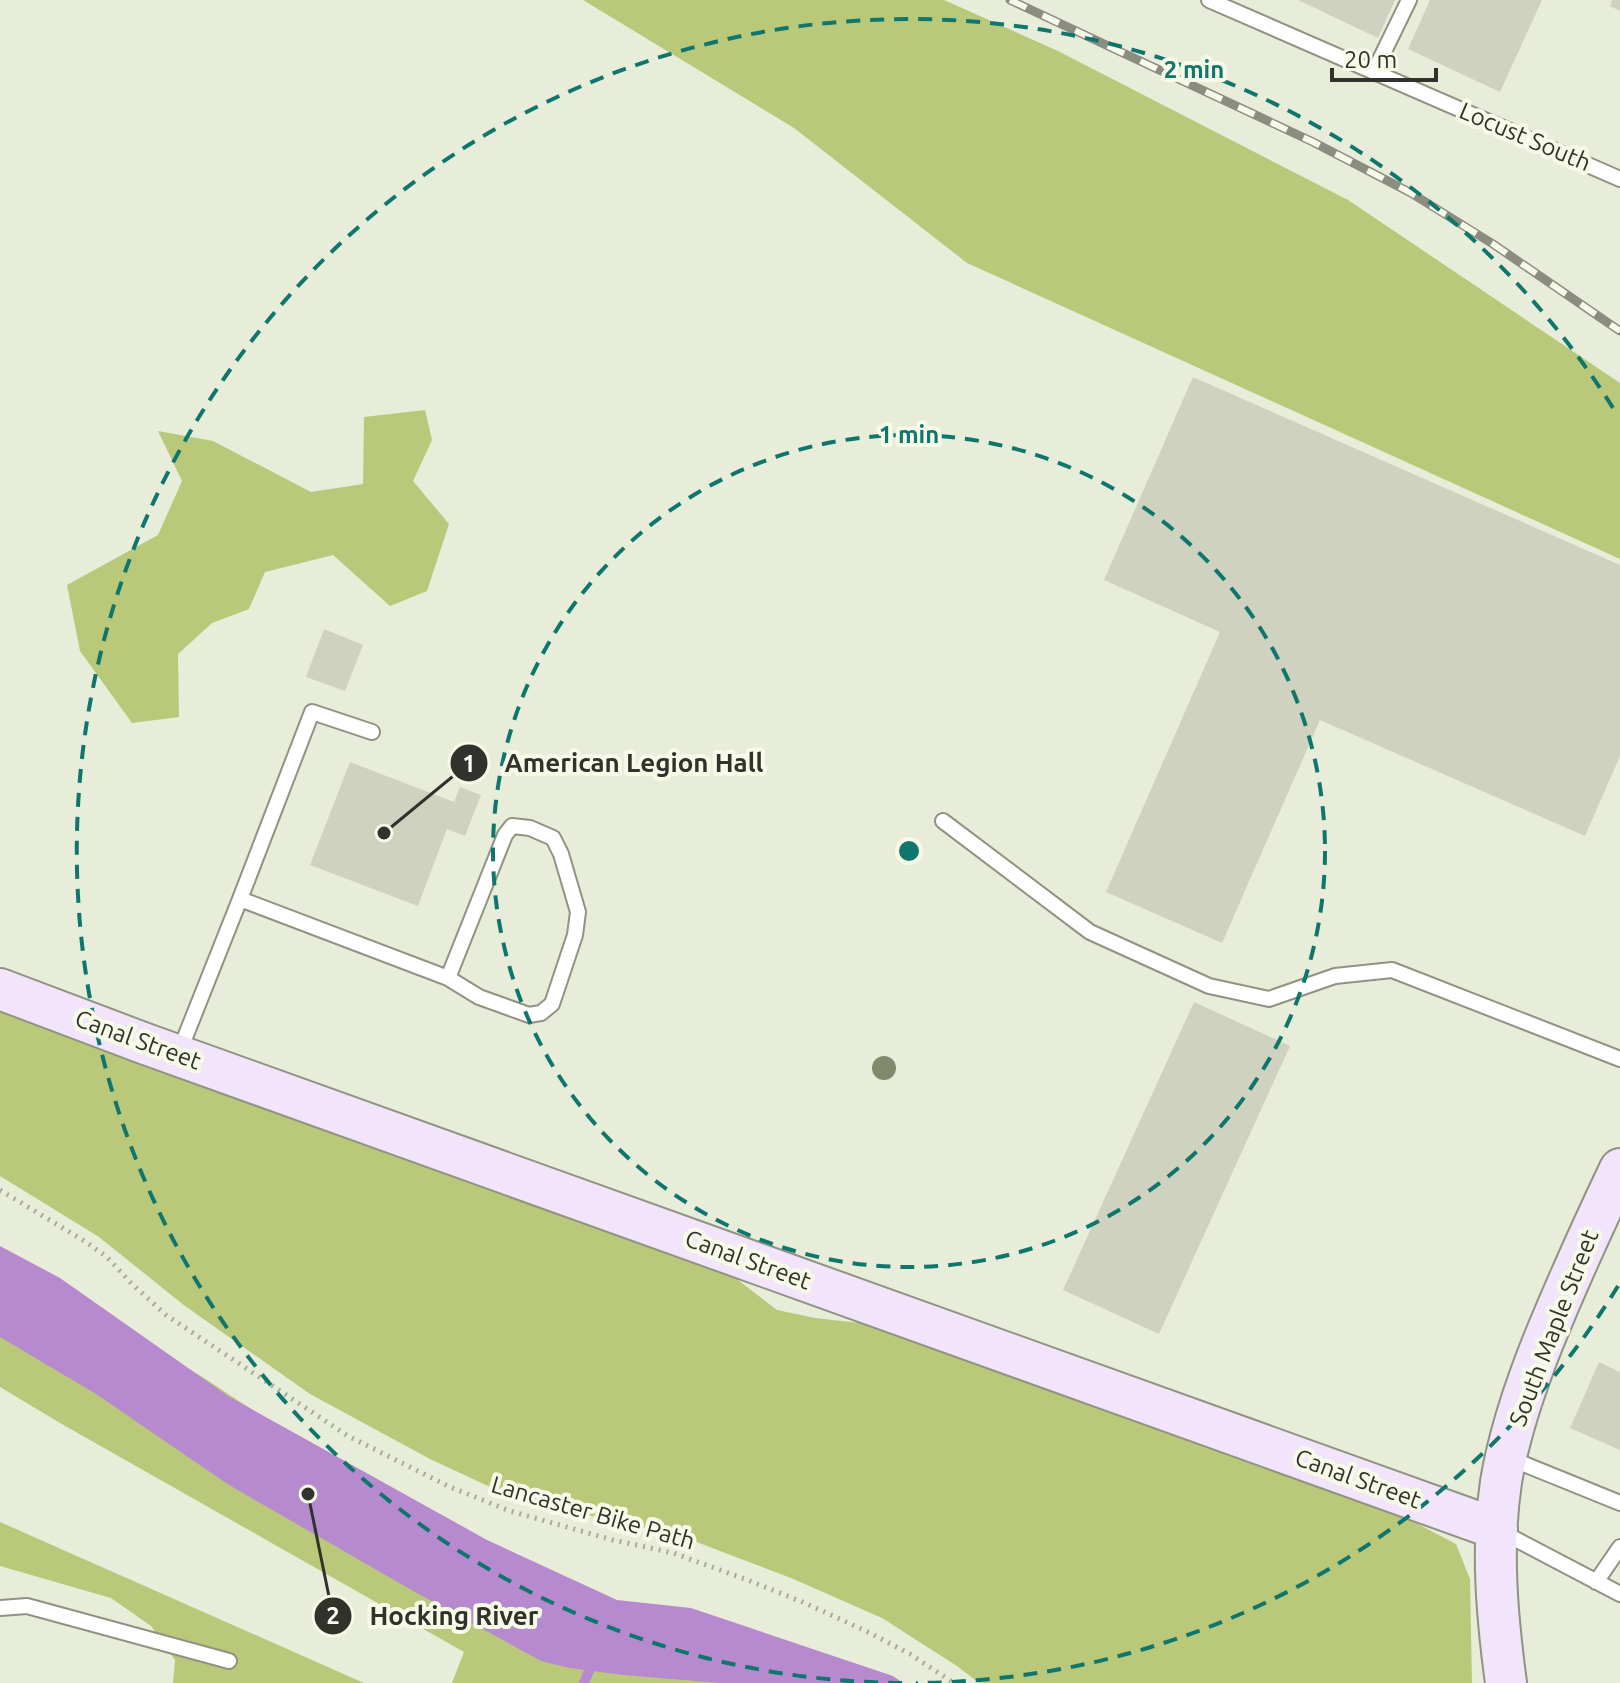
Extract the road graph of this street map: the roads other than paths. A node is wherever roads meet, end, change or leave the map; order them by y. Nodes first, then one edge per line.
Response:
1 (1209, 0) edge
2 (1409, 0) edge
3 (1374, 72) junction
4 (1620, 179) edge
5 (372, 732) dead end
6 (943, 821) dead end
7 (240, 899) junction
8 (448, 978) junction
9 (0, 989) edge
10 (178, 1055) junction
11 (1620, 1059) edge
12 (1620, 1169) edge
13 (1507, 1457) junction
14 (1620, 1503) edge
15 (1497, 1529) junction
16 (1620, 1547) edge
17 (1596, 1582) junction
18 (1620, 1594) edge
19 (0, 1608) edge
20 (229, 1661) dead end
21 (1506, 1683) edge

1 - 3 lane, Locust South
2 - 3 lane
3 - 4 lane, Locust South
5 - 7 lane
6 - 11 lane
7 - 8 lane
7 - 10 lane
8 - 8 lane
9 - 10 street, Canal Street
10 - 15 street, Canal Street
12 - 13 street, South Maple Street
13 - 14 lane
13 - 15 street, South Maple Street
15 - 17 lane
15 - 21 street, South Maple Street
16 - 17 lane
17 - 18 lane
19 - 20 lane

